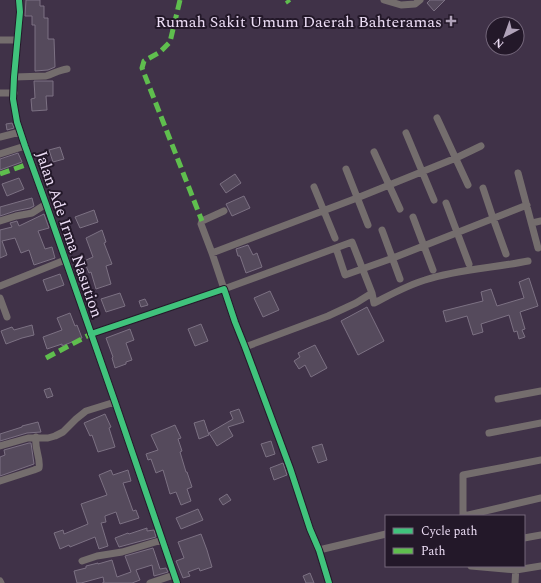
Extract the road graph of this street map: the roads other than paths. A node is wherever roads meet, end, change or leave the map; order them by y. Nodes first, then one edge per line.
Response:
1 (19, 0) edge
2 (384, 0) edge
3 (420, 0) edge
4 (0, 40) edge
5 (17, 40) junction
6 (67, 69) dead end
7 (14, 77) junction
8 (0, 93) edge
9 (14, 93) junction
10 (437, 118) dead end
11 (20, 132) junction
12 (406, 133) dead end
13 (0, 137) edge
14 (25, 146) junction
15 (481, 146) dead end
16 (374, 152) dead end
17 (0, 154) edge
18 (456, 158) junction
19 (346, 169) dead end
20 (422, 172) junction
21 (518, 173) dead end
22 (389, 185) junction
23 (468, 185) dead end
24 (314, 187) dead end
25 (483, 188) dead end
26 (357, 198) junction
27 (434, 200) dead end
28 (446, 203) dead end
29 (46, 204) junction
30 (527, 205) junction
31 (400, 209) dead end
32 (323, 210) junction
33 (224, 211) dead end
34 (412, 217) dead end
35 (493, 218) junction
36 (0, 221) edge
37 (541, 221) edge
38 (532, 223) junction
39 (368, 225) dead end
40 (382, 230) dead end
41 (457, 232) junction
42 (335, 238) dead end
43 (423, 246) junction
44 (336, 248) junction
45 (538, 248) dead end
46 (212, 253) junction
47 (506, 254) dead end
48 (393, 258) junction
49 (65, 260) junction
50 (528, 261) dead end
51 (469, 264) dead end
52 (363, 270) junction
53 (433, 270) dead end
54 (400, 278) dead end
55 (0, 286) edge
56 (224, 289) junction
57 (372, 293) junction
58 (0, 298) edge
59 (7, 317) dead end
60 (91, 334) junction
61 (245, 346) junction
62 (541, 391) edge
63 (498, 399) dead end
64 (115, 402) junction
65 (541, 423) edge
66 (490, 433) dead end
67 (36, 437) junction
68 (0, 446) edge
69 (541, 460) edge
70 (0, 481) edge
71 (541, 498) edge
72 (464, 515) edge
73 (468, 515) edge
74 (385, 534) edge
75 (541, 535) edge
76 (525, 538) edge
77 (162, 540) junction
78 (319, 550) junction
79 (82, 561) dead end
80 (541, 566) edge
81 (494, 567) edge
82 (516, 568) edge
83 (174, 575) junction
84 (150, 583) edge
85 (177, 583) edge
86 (329, 583) edge
87 (515, 583) edge

1 - 5 street, Jalan Ade Irma Nasution
2 - 3 street
4 - 5 street
5 - 7 street, Jalan Ade Irma Nasution
6 - 7 street
7 - 9 street, Jalan Ade Irma Nasution
8 - 9 street
9 - 11 street, Jalan Ade Irma Nasution
10 - 18 street
11 - 13 street
11 - 14 street, Jalan Ade Irma Nasution
12 - 20 street
14 - 17 street
14 - 29 street, Jalan Ade Irma Nasution
15 - 18 street
16 - 22 street
18 - 20 street
18 - 23 street
19 - 26 street
20 - 22 street
20 - 27 street
21 - 30 street
22 - 26 street
22 - 31 street
24 - 32 street
25 - 35 street
26 - 32 street
26 - 39 street
28 - 41 street
29 - 36 street
29 - 49 street, Jalan Ade Irma Nasution
30 - 35 street
30 - 38 street
32 - 42 street
32 - 46 street
33 - 46 street
34 - 43 street
35 - 41 street
35 - 47 street
37 - 38 street
38 - 45 street
40 - 48 street
41 - 43 street
41 - 51 street
43 - 48 street
43 - 53 street
44 - 52 street
44 - 52 street
44 - 56 street
46 - 56 street
48 - 52 street
48 - 54 street
49 - 55 street
49 - 60 street, Jalan Ade Irma Nasution
50 - 57 street
52 - 57 street
56 - 60 street
56 - 61 street
57 - 61 street
58 - 59 street
60 - 64 street, Jalan Ade Irma Nasution
61 - 78 street
62 - 63 street
64 - 67 street
64 - 77 street, Jalan Ade Irma Nasution
65 - 66 street
67 - 68 street
67 - 70 street
69 - 72 street
71 - 73 street
74 - 78 street
75 - 76 street
77 - 79 street
77 - 83 street, Jalan Ade Irma Nasution
78 - 86 street
80 - 82 street
81 - 82 street
82 - 87 street
83 - 84 street
83 - 85 street, Jalan Ade Irma Nasution

